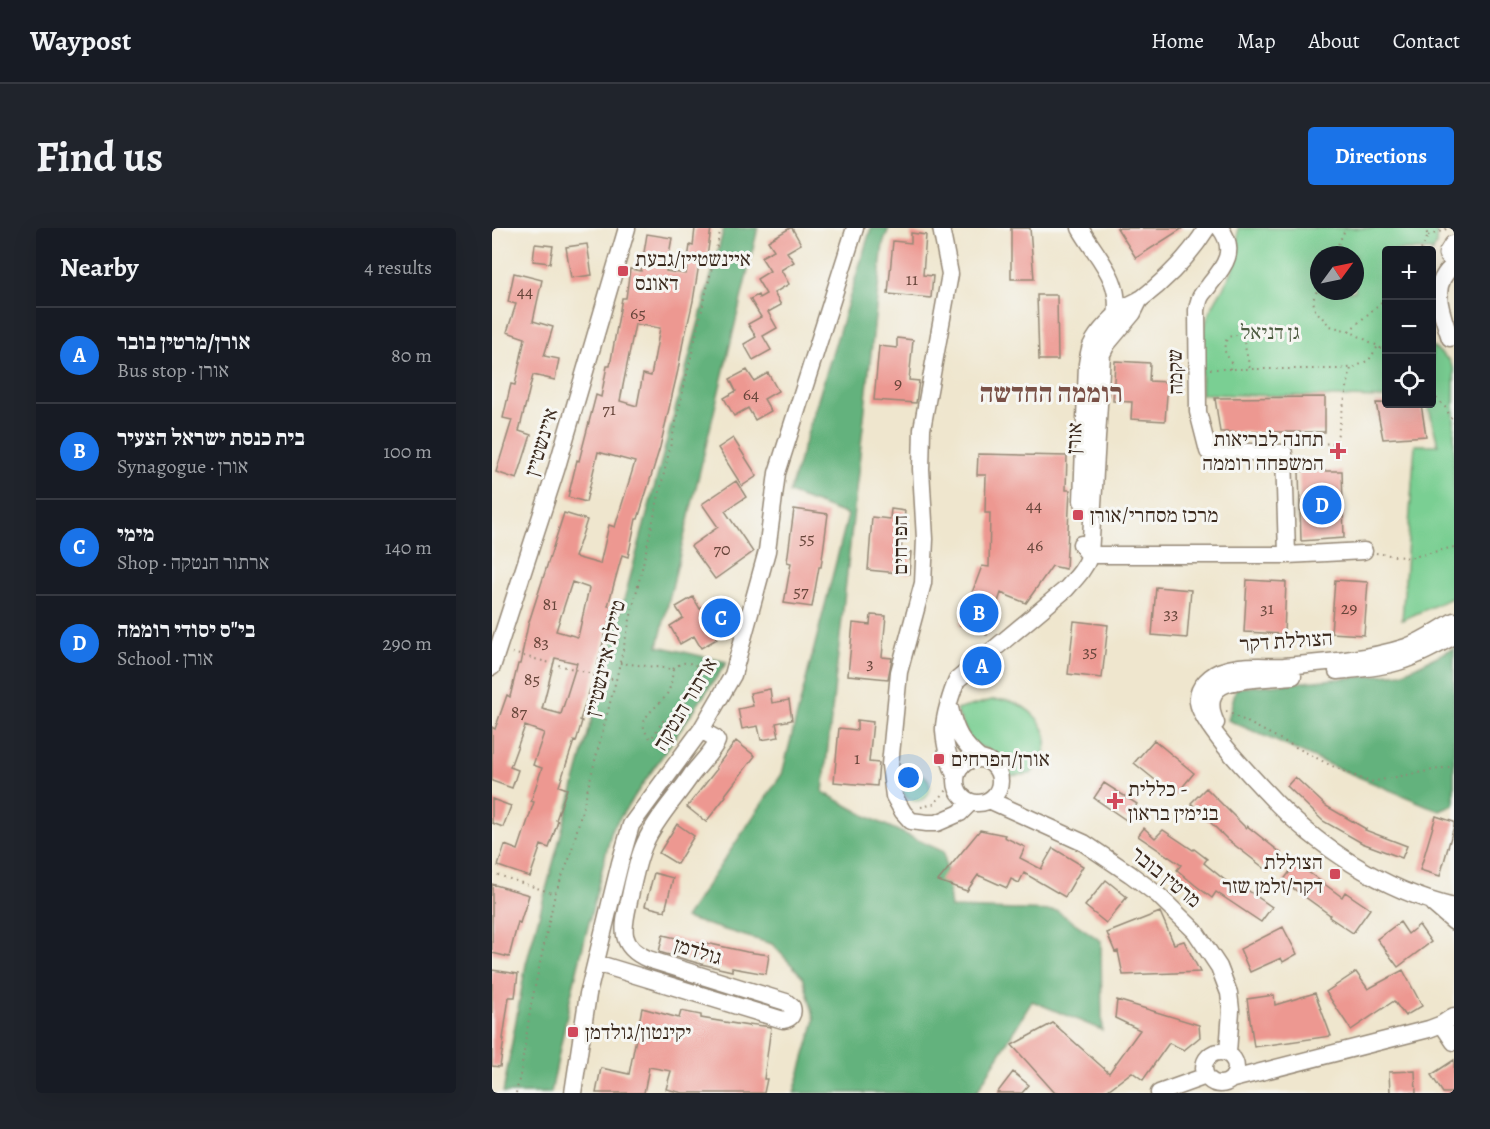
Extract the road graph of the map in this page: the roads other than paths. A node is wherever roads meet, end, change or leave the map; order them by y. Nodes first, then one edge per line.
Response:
1 (855, 228) edge
2 (941, 228) edge
3 (1080, 228) edge
4 (1207, 228) edge
5 (1220, 228) edge
6 (626, 229) edge
7 (1453, 254) edge
8 (1436, 270) edge
9 (1111, 277) junction
10 (1140, 299) junction
11 (1436, 315) edge
12 (1116, 316) junction
13 (1453, 339) edge
14 (1085, 549) junction
15 (1364, 551) road end
16 (1287, 555) junction
17 (1454, 621) edge
18 (1454, 636) edge
19 (492, 667) edge
20 (949, 704) junction
21 (701, 730) junction
22 (1234, 756) junction
23 (980, 759) junction
24 (956, 782) junction
25 (993, 796) junction
26 (971, 802) junction
27 (944, 819) junction
28 (1430, 902) junction
29 (1454, 907) edge
30 (1454, 922) edge
31 (596, 963) junction
32 (1231, 1010) junction
33 (1448, 1020) edge
34 (1454, 1042) edge
35 (1231, 1057) junction
36 (1207, 1065) junction
37 (1269, 1070) junction
38 (1233, 1078) junction
39 (1162, 1092) edge
40 (573, 1093) edge

1 - 21 street, ארתור הנטקה
2 - 27 street, הפרחים
3 - 9 street
4 - 10 street
5 - 16 street, שקמה
6 - 19 street, איינשטיין
7 - 8 street
7 - 13 street
9 - 10 street
9 - 12 street
10 - 12 street, אורן
10 - 14 street, אורן
11 - 13 street
12 - 14 street, אורן
14 - 16 street
14 - 20 street, אורן
15 - 16 street
17 - 22 street, הצוללת דקר
18 - 22 street, הצוללת דקר
20 - 23 street
20 - 24 street, אורן
21 - 31 street, ארתור הנטקה
21 - 31 street, גולדמן
22 - 28 street, הצוללת דקר
23 - 24 street
23 - 25 street
24 - 26 street
24 - 27 street
25 - 26 street
25 - 32 street, מרטין בובר
26 - 27 street, הפרחים
28 - 29 street, הצוללת דקר
28 - 30 street, הצוללת דקר
31 - 40 street, ארתור הנטקה
32 - 35 street, מרטין בובר
32 - 36 street
33 - 34 street
33 - 37 street
35 - 36 street
35 - 37 street
35 - 38 street
36 - 38 street
36 - 39 street
37 - 38 street

